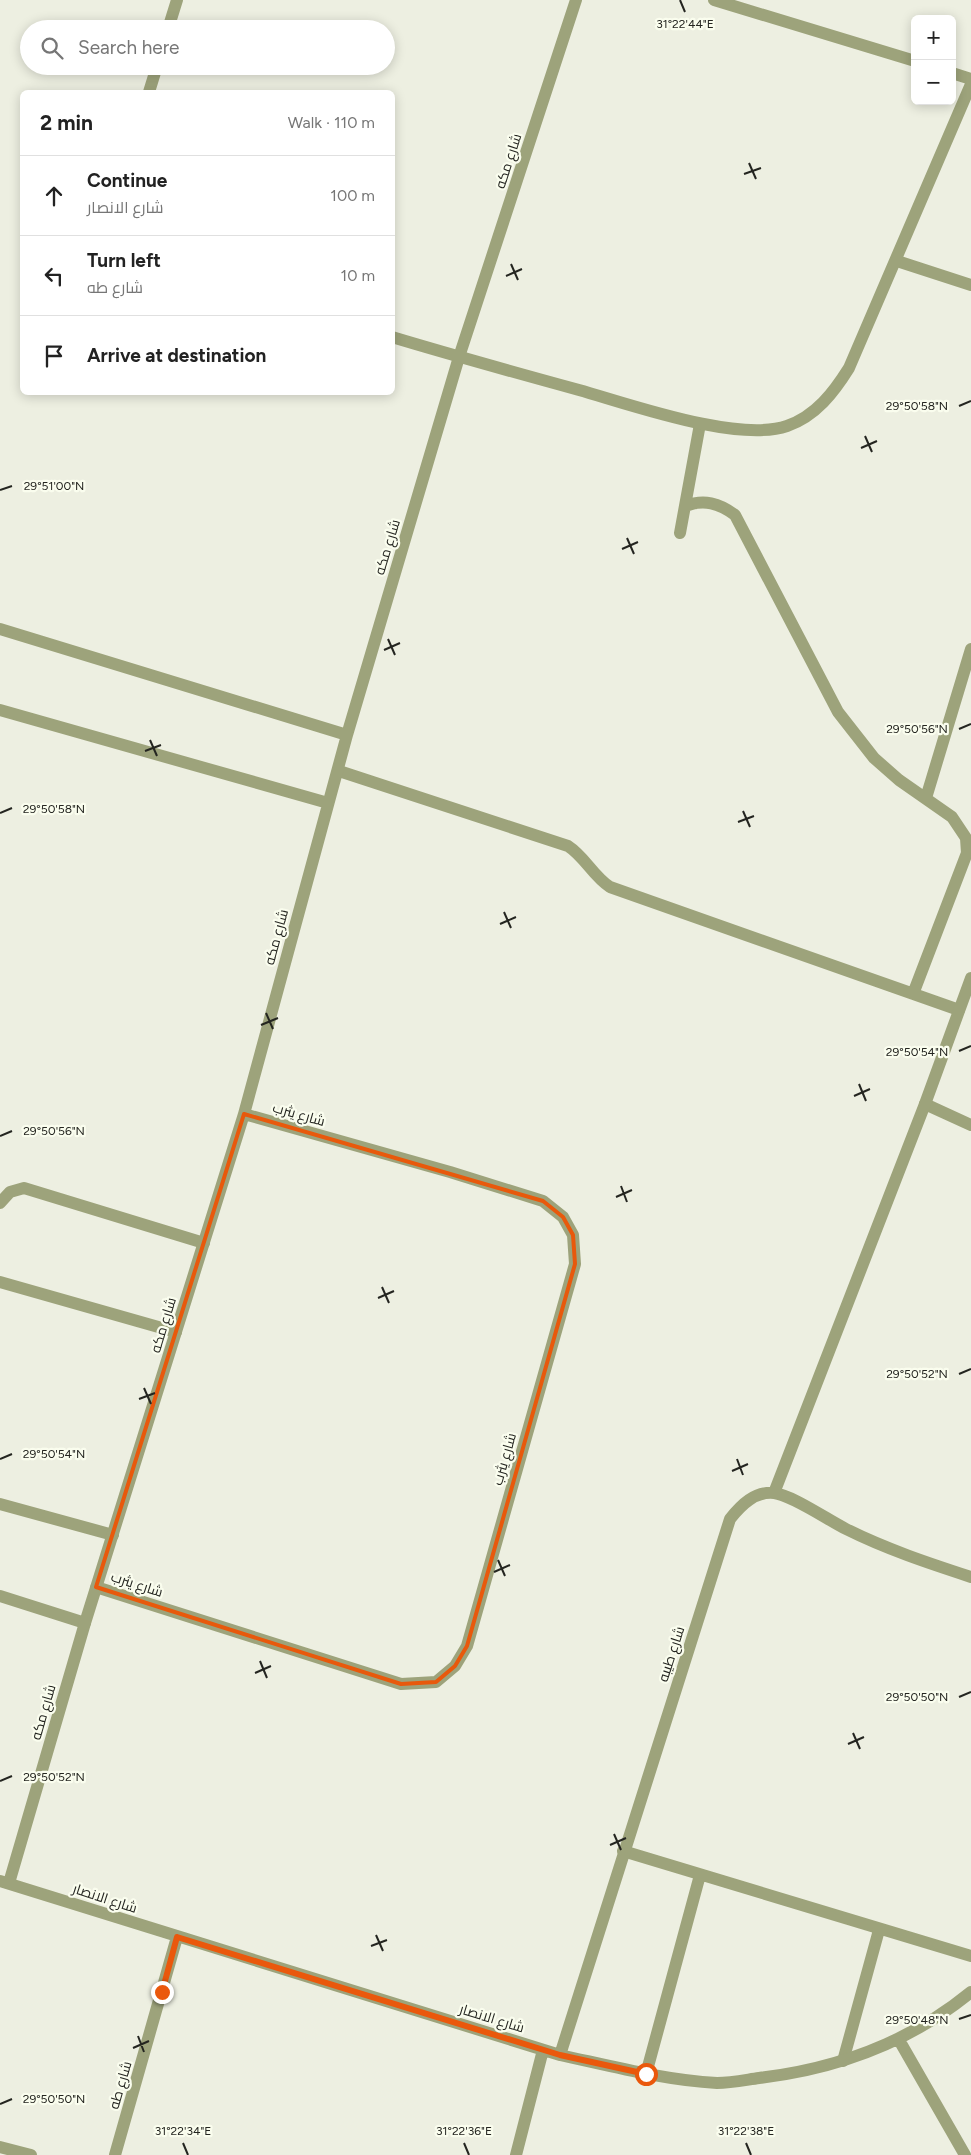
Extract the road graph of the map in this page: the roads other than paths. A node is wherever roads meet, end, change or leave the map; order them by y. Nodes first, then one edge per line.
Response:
1 (177, 0) edge
2 (576, 0) edge
3 (714, 0) edge
4 (171, 20) edge
5 (912, 60) edge
6 (956, 74) edge
7 (154, 75) edge
8 (971, 79) edge
9 (971, 84) edge
10 (150, 90) edge
11 (896, 261) junction
12 (971, 285) edge
13 (395, 338) edge
14 (459, 357) junction
15 (700, 424) junction
16 (685, 506) junction
17 (680, 533) dead end
18 (0, 629) edge
19 (971, 649) edge
20 (0, 710) edge
21 (347, 735) junction
22 (339, 771) junction
23 (926, 798) junction
24 (328, 803) junction
25 (971, 978) edge
26 (913, 994) junction
27 (959, 1010) junction
28 (925, 1104) junction
29 (244, 1114) junction
30 (971, 1125) edge
31 (0, 1202) edge
32 (204, 1243) junction
33 (0, 1282) edge
34 (176, 1332) junction
35 (774, 1493) junction
36 (0, 1504) edge
37 (113, 1535) junction
38 (971, 1576) edge
39 (96, 1587) junction
40 (0, 1596) edge
41 (85, 1623) junction
42 (623, 1851) junction
43 (700, 1875) junction
44 (5, 1882) edge
45 (879, 1930) junction
46 (177, 1937) junction
47 (971, 1956) edge
48 (971, 1992) edge
49 (899, 2040) junction
50 (544, 2050) junction
51 (560, 2055) junction
52 (843, 2061) junction
53 (646, 2074) junction
54 (0, 2147) edge
55 (31, 2155) edge
56 (115, 2155) edge
57 (516, 2155) edge
58 (964, 2155) edge

1 - 4 street
2 - 14 street, شارع مكه
3 - 5 street
6 - 8 street
7 - 10 street
9 - 11 street
11 - 12 street
11 - 15 street
13 - 14 street
14 - 15 street
14 - 21 street, شارع مكه
15 - 16 street
16 - 17 street
16 - 23 street
18 - 21 street
19 - 23 street
20 - 24 street
21 - 22 street, شارع مكه
22 - 24 street, شارع مكه
22 - 26 street
23 - 26 street
24 - 29 street, شارع مكه
25 - 27 street
26 - 27 street
27 - 28 street
28 - 30 street
28 - 35 street
29 - 32 street, شارع مكه
29 - 39 street, شارع يثرب
31 - 32 street
32 - 34 street, شارع مكه
33 - 34 street
34 - 37 street, شارع مكه
35 - 38 street
35 - 42 street, شارع طيبه
36 - 37 street
37 - 39 street, شارع مكه
39 - 41 street, شارع مكه
40 - 41 street
41 - 44 street, شارع مكه
42 - 43 street
42 - 51 street, شارع طيبه
43 - 45 street
43 - 53 street
44 - 46 street, شارع الانصار
45 - 47 street
45 - 52 street
46 - 50 street, شارع الانصار
46 - 56 street, شارع طه
48 - 49 street, شارع الانصار
49 - 52 street, شارع الانصار
49 - 58 street
50 - 51 street, شارع الانصار
50 - 57 street
51 - 53 street, شارع الانصار
52 - 53 street, شارع الانصار
54 - 55 street

